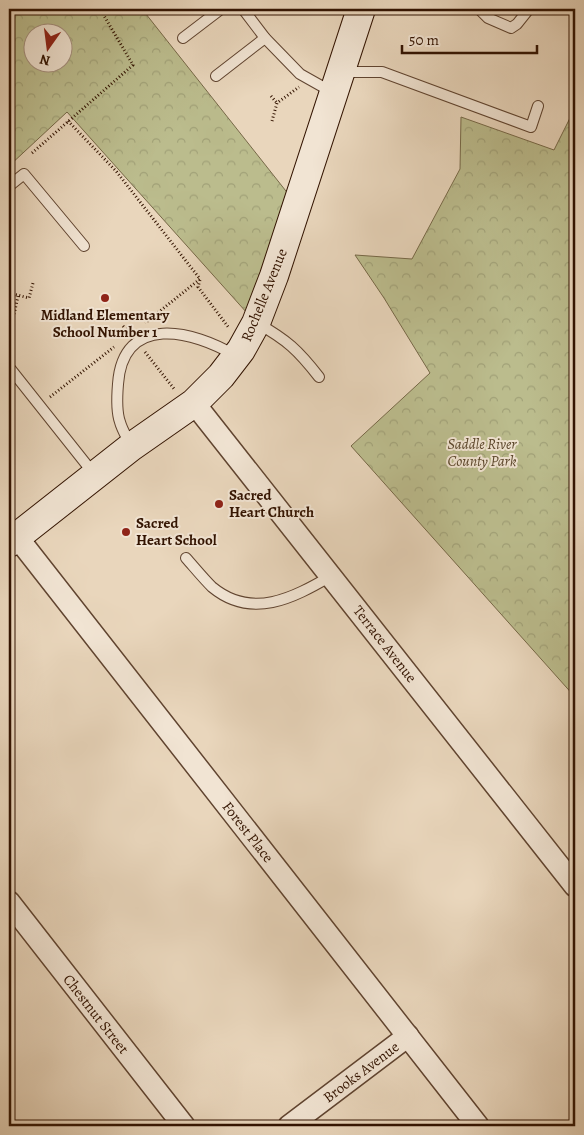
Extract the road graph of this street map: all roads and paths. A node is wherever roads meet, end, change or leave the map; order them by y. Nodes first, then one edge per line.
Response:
1 (100, 9) edge
2 (221, 9) edge
3 (242, 9) edge
4 (479, 9) edge
5 (529, 9) edge
6 (356, 11) edge
7 (183, 38) dead end
8 (265, 38) junction
9 (216, 76) dead end
10 (310, 79) junction
11 (338, 83) junction
12 (271, 96) dead end
13 (277, 104) junction
14 (538, 106) dead end
15 (68, 121) junction
16 (272, 122) dead end
17 (32, 153) dead end
18 (9, 186) edge
19 (84, 246) dead end
20 (33, 283) dead end
21 (9, 294) edge
22 (18, 296) junction
23 (256, 322) junction
24 (124, 326) dead end
25 (9, 338) edge
26 (134, 338) junction
27 (123, 340) dead end
28 (116, 346) dead end
29 (236, 356) junction
30 (9, 367) edge
31 (319, 377) dead end
32 (50, 398) dead end
33 (186, 398) junction
34 (131, 446) junction
35 (95, 475) junction
36 (13, 540) edge
37 (186, 558) dead end
38 (331, 576) junction
39 (575, 886) edge
40 (9, 902) edge
41 (408, 1036) junction
42 (184, 1126) edge
43 (289, 1126) edge
44 (478, 1126) edge

1 - 15 path
2 - 7 lane
3 - 8 lane
4 - 5 lane
6 - 11 street, Rochelle Avenue
8 - 9 lane
8 - 10 lane
10 - 11 lane
10 - 13 path
11 - 14 lane
11 - 23 street, Rochelle Avenue
12 - 13 path
13 - 16 path
15 - 17 path
15 - 26 path
18 - 19 lane
20 - 22 path
21 - 22 path
22 - 25 path
23 - 29 street, Rochelle Avenue
23 - 31 lane
24 - 26 path
26 - 27 path
26 - 29 lane
26 - 33 path
26 - 34 lane
28 - 32 path
29 - 33 street, Rochelle Avenue
30 - 35 lane
33 - 34 street, Rochelle Avenue
33 - 38 street, Terrace Avenue
34 - 35 street, Rochelle Avenue
35 - 36 street, Rochelle Avenue
36 - 41 street, Forest Place
37 - 38 lane
38 - 39 street, Terrace Avenue
40 - 42 street, Chestnut Street
41 - 43 street, Brooks Avenue
41 - 44 street, Forest Place

